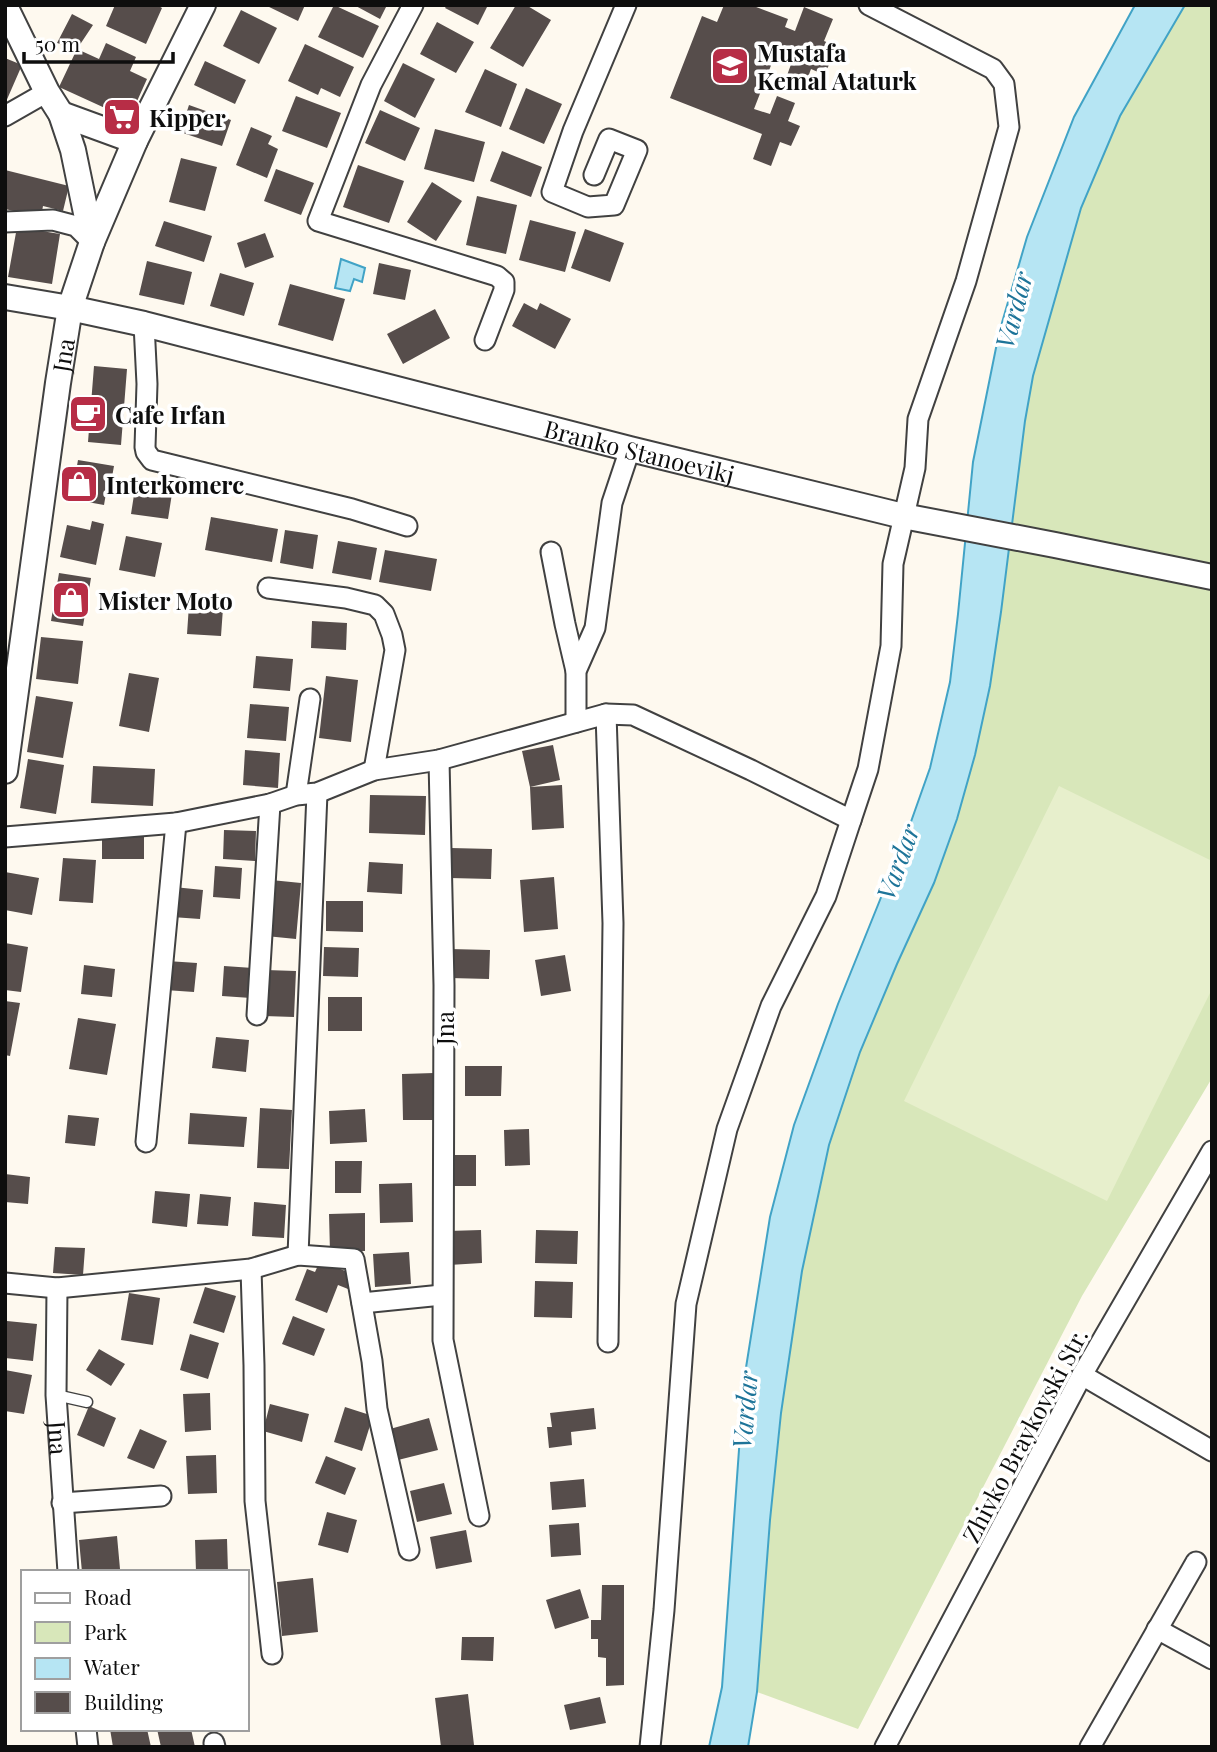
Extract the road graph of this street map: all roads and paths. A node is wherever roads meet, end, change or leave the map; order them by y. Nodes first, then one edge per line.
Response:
1 (203, 5) edge
2 (413, 5) edge
3 (626, 5) edge
4 (869, 5) edge
5 (5, 6) edge
6 (47, 92) junction
7 (61, 114) junction
8 (5, 116) edge
9 (135, 141) junction
10 (594, 175) dead end
11 (5, 222) edge
12 (92, 242) junction
13 (5, 297) edge
14 (70, 308) junction
15 (144, 324) junction
16 (485, 340) dead end
17 (630, 449) junction
18 (903, 516) junction
19 (407, 526) dead end
20 (551, 552) dead end
21 (1212, 578) edge
22 (268, 588) dead end
23 (576, 671) junction
24 (310, 699) dead end
25 (606, 715) junction
26 (576, 722) junction
27 (439, 760) junction
28 (5, 771) edge
29 (374, 771) junction
30 (317, 793) junction
31 (296, 795) junction
32 (270, 804) junction
33 (851, 820) junction
34 (176, 823) junction
35 (5, 837) edge
36 (257, 1015) dead end
37 (146, 1142) dead end
38 (1212, 1151) edge
39 (298, 1255) junction
40 (251, 1269) junction
41 (5, 1283) edge
42 (57, 1289) junction
43 (442, 1296) junction
44 (362, 1303) junction
45 (608, 1342) dead end
46 (1082, 1375) junction
47 (56, 1395) junction
48 (87, 1402) dead end
49 (1212, 1451) edge
50 (161, 1496) dead end
51 (62, 1503) junction
52 (479, 1516) dead end
53 (408, 1550) dead end
54 (1196, 1562) dead end
55 (68, 1570) edge
56 (1157, 1629) junction
57 (272, 1654) dead end
58 (1212, 1659) edge
59 (650, 1747) edge
60 (886, 1747) edge
61 (1090, 1747) edge

1 - 9 street, Jna
2 - 16 street
3 - 10 street
4 - 18 street
5 - 6 street
6 - 7 street
6 - 8 street
7 - 9 street
7 - 12 street
9 - 12 street, Jna
11 - 12 street
12 - 14 street, Jna
13 - 14 street, Branko Stanoevikj
14 - 15 street, Branko Stanoevikj
14 - 28 street, Jna
15 - 17 street, Branko Stanoevikj
15 - 19 street
17 - 18 street, Branko Stanoevikj
17 - 23 street
18 - 21 street, Branko Stanoevikj
18 - 33 street
20 - 23 street
22 - 29 street
23 - 26 street
24 - 31 street
25 - 26 street
25 - 33 street
25 - 45 street
26 - 27 street
27 - 29 street
27 - 43 street, Jna
29 - 30 street
30 - 31 street
30 - 39 street
31 - 32 street
32 - 34 street
32 - 36 street
33 - 59 street
34 - 35 street
34 - 37 street
38 - 46 street, Zhivko Braykovski Str.
39 - 40 street
39 - 44 street
40 - 42 street
40 - 57 street
41 - 42 street
42 - 47 street, Jna
43 - 44 street
43 - 52 street, Jna
44 - 53 street
46 - 49 street
46 - 60 street, Zhivko Braykovski Str.
47 - 48 lane
47 - 51 street, Jna
50 - 51 street
51 - 55 street, Jna
54 - 56 street
56 - 58 street
56 - 61 street

